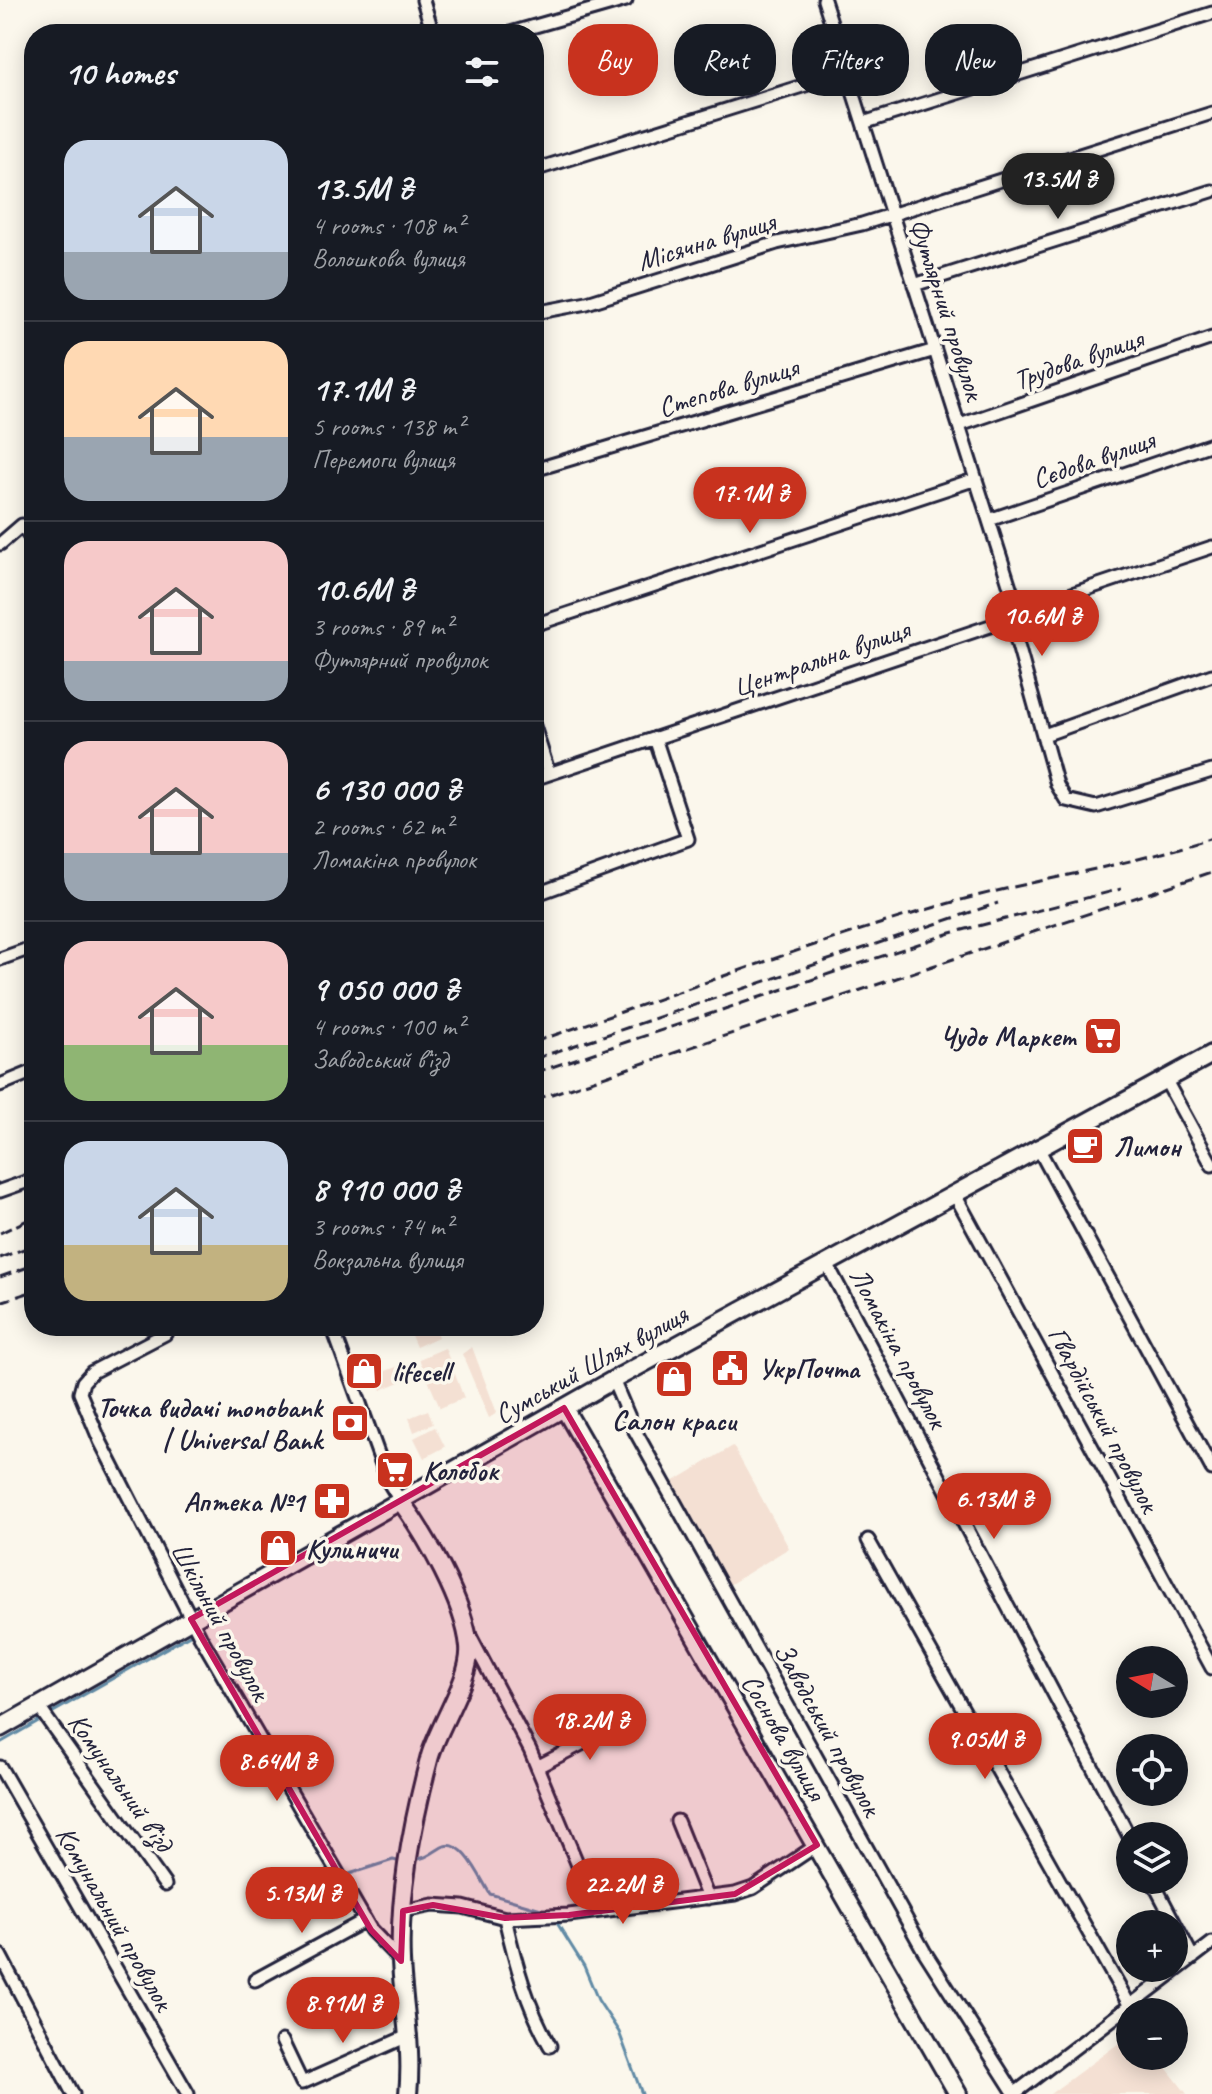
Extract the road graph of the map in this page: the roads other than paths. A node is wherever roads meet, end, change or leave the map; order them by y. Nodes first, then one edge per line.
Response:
1 (423, 0) edge
2 (626, 0) edge
3 (824, 0) edge
4 (1212, 13) edge
5 (430, 24) edge
6 (542, 24) edge
7 (832, 24) edge
8 (792, 89) edge
9 (855, 96) edge
10 (1212, 113) edge
11 (863, 123) junction
12 (544, 167) edge
13 (1212, 191) edge
14 (891, 213) junction
15 (914, 285) junction
16 (544, 311) edge
17 (1212, 338) edge
18 (935, 350) junction
19 (960, 425) junction
20 (1212, 444) edge
21 (544, 467) edge
22 (976, 479) junction
23 (989, 520) junction
24 (24, 528) edge
25 (0, 544) edge
26 (1212, 547) edge
27 (1015, 613) junction
28 (544, 622) edge
29 (996, 624) junction
30 (1017, 635) junction
31 (1212, 675) edge
32 (1044, 735) junction
33 (655, 738) junction
34 (544, 758) edge
35 (1212, 771) edge
36 (549, 774) junction
37 (544, 776) edge
38 (544, 891) edge
39 (24, 951) edge
40 (0, 959) edge
41 (1212, 1054) edge
42 (24, 1075) edge
43 (1165, 1079) junction
44 (0, 1085) edge
45 (1037, 1146) junction
46 (1212, 1165) edge
47 (24, 1183) edge
48 (0, 1191) edge
49 (954, 1193) junction
50 (827, 1264) junction
51 (161, 1336) edge
52 (336, 1336) edge
53 (613, 1380) junction
54 (564, 1408) junction
55 (1212, 1469) edge
56 (399, 1499) junction
57 (868, 1540) dead end
58 (191, 1619) junction
59 (464, 1624) junction
60 (1212, 1668) edge
61 (38, 1706) junction
62 (626, 1721) dead end
63 (0, 1728) edge
64 (0, 1767) edge
65 (537, 1767) junction
66 (677, 1821) dead end
67 (1122, 1822) edge
68 (817, 1845) junction
69 (165, 1885) dead end
70 (1159, 1894) edge
71 (708, 1898) junction
72 (403, 1911) junction
73 (597, 1911) junction
74 (505, 1918) junction
75 (365, 1920) junction
76 (1212, 1943) edge
77 (0, 1955) edge
78 (1193, 1958) junction
79 (401, 1961) junction
80 (255, 1980) dead end
81 (1126, 1998) edge
82 (1140, 1998) edge
83 (1116, 2017) edge
84 (410, 2035) junction
85 (282, 2041) dead end
86 (550, 2046) dead end
87 (73, 2094) edge
88 (188, 2094) edge
89 (408, 2094) edge
90 (958, 2094) edge
91 (1015, 2094) edge

1 - 5 street
2 - 6 street
3 - 7 street, Футлярний провулок
4 - 11 street
8 - 12 street
9 - 11 street, Футлярний провулок
10 - 14 street, Місячна вулиця
11 - 14 street, Футлярний провулок
13 - 15 street
14 - 15 street, Футлярний провулок
14 - 16 street, Місячна вулиця
15 - 18 street, Футлярний провулок
17 - 19 street, Трудова вулиця
18 - 19 street, Футлярний провулок
18 - 21 street, Степова вулиця
19 - 22 street, Футлярний провулок
20 - 23 street, Сєдова вулиця
22 - 23 street, Футлярний провулок
22 - 28 street
23 - 27 street, Футлярний провулок
24 - 25 street
26 - 27 street, Центральна вулиця
27 - 29 street, Центральна вулиця
27 - 30 street, Футлярний провулок
29 - 30 street
29 - 33 street, Центральна вулиця
30 - 32 street, Футлярний провулок
31 - 32 street
32 - 35 street, Футлярний провулок
33 - 36 street, Центральна вулиця
33 - 38 street
34 - 36 street
36 - 37 street, Центральна вулиця
39 - 40 street
41 - 43 street, Сумський Шлях вулиця
42 - 44 street
43 - 45 street, Сумський Шлях вулиця
43 - 46 street
45 - 49 street, Сумський Шлях вулиця
45 - 55 street
47 - 48 street
49 - 50 street, Сумський Шлях вулиця
49 - 60 street, Гвардійський провулок
50 - 53 street, Сумський Шлях вулиця
50 - 67 street, Ломакіна провулок
51 - 58 street, Шкільний провулок
52 - 56 street
53 - 54 street, Сумський Шлях вулиця
53 - 91 street, Заводський провулок
54 - 56 street, Сумський Шлях вулиця
54 - 68 street, Соснова вулиця
56 - 58 street, Сумський Шлях вулиця
56 - 59 street
57 - 81 street
58 - 61 street, Сумський Шлях вулиця
58 - 75 street, Шкільний провулок
59 - 65 street
59 - 72 street
61 - 63 street, Сумський Шлях вулиця
61 - 69 street, Комунальний в’їзд
62 - 65 street
64 - 88 street, Комунальний провулок
65 - 73 street
66 - 71 street
68 - 71 street
68 - 90 street, Соснова вулиця
70 - 78 street
71 - 73 street
72 - 74 street
72 - 79 street
73 - 74 street
74 - 86 street
75 - 79 street, Шкільний провулок
75 - 80 street
76 - 78 street
77 - 87 street
78 - 82 street
79 - 84 street
83 - 91 street
84 - 85 street
84 - 89 street

